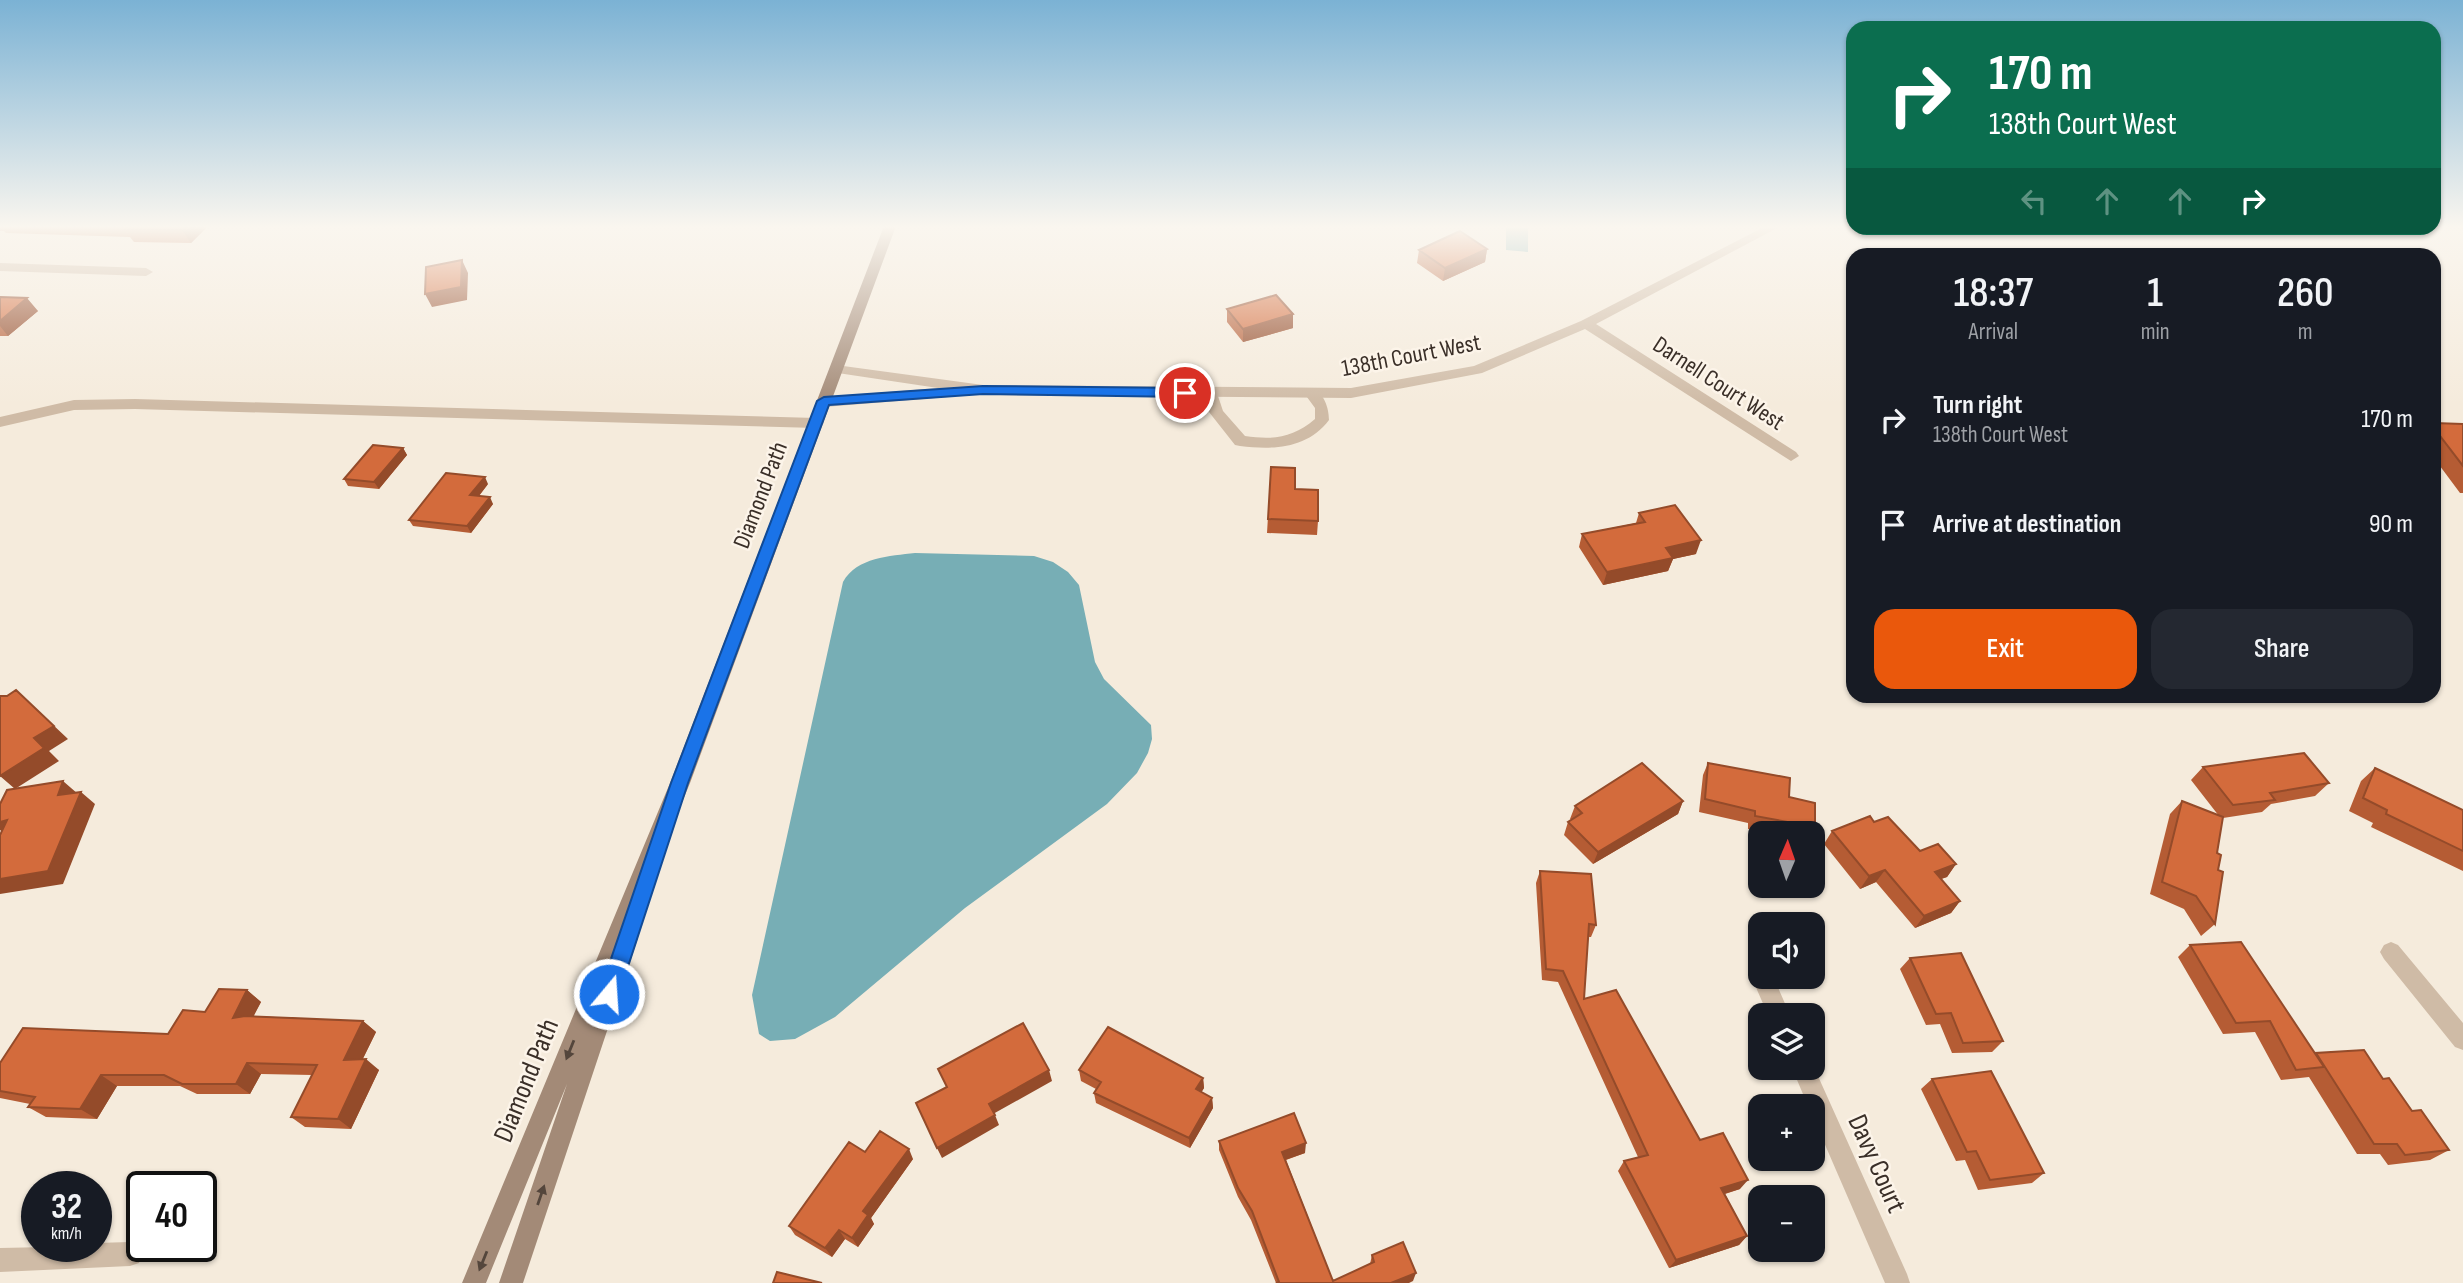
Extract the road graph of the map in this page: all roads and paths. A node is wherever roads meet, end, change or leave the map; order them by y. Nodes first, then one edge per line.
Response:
1 (867, 286) edge
2 (1660, 286) edge
3 (1586, 324) junction
4 (836, 369) junction
5 (983, 390) junction
6 (1210, 393) junction
7 (1311, 393) junction
8 (824, 401) junction
9 (0, 422) edge
10 (816, 423) junction
11 (1791, 456) dead end
12 (680, 783) junction
13 (2391, 952) dead end
14 (2463, 1040) edge
15 (1808, 1080) edge
16 (126, 1254) edge
17 (0, 1260) edge
18 (474, 1283) edge
19 (511, 1283) edge
20 (1898, 1283) edge

1 - 4 street, Diamond Path
2 - 3 street, 138th Court West
3 - 7 street, 138th Court West
3 - 11 street, Darnell Court West
4 - 5 street, 138th Court West
4 - 8 street, Diamond Path
5 - 6 street, 138th Court West
5 - 8 street, 138th Court West
6 - 7 street, 138th Court West
6 - 7 street
8 - 10 street, Diamond Path
9 - 10 street
10 - 12 street, Diamond Path
12 -> 18 street, Diamond Path
19 -> 12 street, Diamond Path
13 - 14 street
15 - 20 street, Davy Court
16 - 17 street

